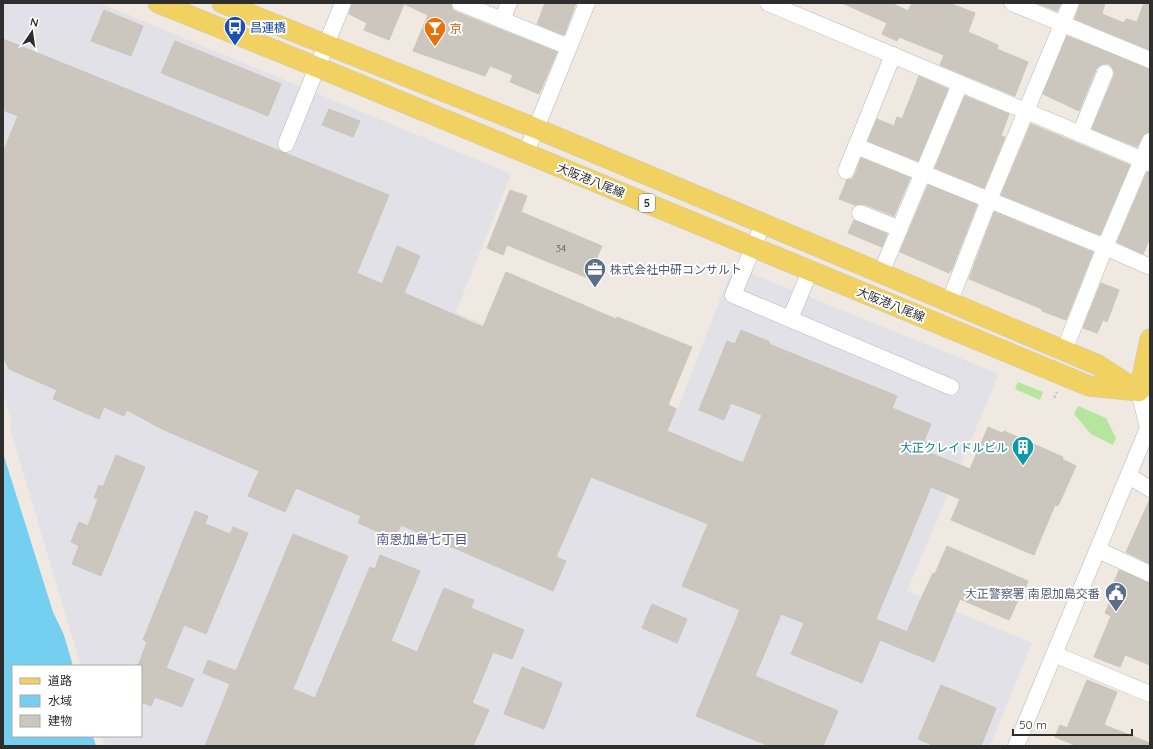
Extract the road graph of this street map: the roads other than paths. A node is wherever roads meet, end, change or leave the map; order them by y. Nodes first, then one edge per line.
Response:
1 (158, 3) edge
2 (222, 3) edge
3 (343, 3) edge
4 (460, 3) edge
5 (509, 3) edge
6 (587, 3) edge
7 (768, 3) edge
8 (1012, 3) edge
9 (1071, 3) edge
10 (502, 20) junction
11 (1062, 24) junction
12 (327, 45) junction
13 (568, 47) junction
14 (893, 55) junction
15 (1150, 60) edge
16 (318, 67) junction
17 (1105, 73) dead end
18 (960, 84) junction
19 (1026, 111) junction
20 (535, 128) junction
21 (1080, 134) junction
22 (1150, 141) edge
23 (286, 144) dead end
24 (856, 146) junction
25 (526, 153) junction
26 (1146, 162) edge
27 (846, 171) dead end
28 (923, 173) junction
29 (990, 200) junction
30 (860, 213) dead end
31 (763, 224) junction
32 (900, 229) junction
33 (753, 247) junction
34 (1105, 247) junction
35 (1150, 268) edge
36 (810, 271) junction
37 (881, 273) junction
38 (949, 303) junction
39 (790, 319) junction
40 (1150, 339) edge
41 (1064, 351) junction
42 (951, 387) dead end
43 (1146, 389) edge
44 (1129, 476) junction
45 (1150, 489) edge
46 (1098, 550) junction
47 (1150, 574) edge
48 (1054, 654) junction
49 (1150, 694) edge
50 (1016, 746) edge

1 - 16 main road, 大阪港八尾線 / 5
2 - 12 main road, 大阪港八尾線 / 5
3 - 12 street
4 - 10 street
5 - 10 street
6 - 13 street
7 - 14 street
8 - 11 street
9 - 11 street
10 - 13 street
11 - 15 street
11 - 19 street
12 - 16 street
12 - 20 main road, 大阪港八尾線 / 5
13 - 20 street
14 - 18 street
14 - 24 street
16 - 23 street
16 - 25 main road, 大阪港八尾線 / 5
17 - 21 street
18 - 19 street
18 - 28 street
19 - 21 street
19 - 29 street
20 - 25 street
20 - 31 main road, 大阪港八尾線 / 5
21 - 26 street
22 - 26 street
24 - 27 street
24 - 28 street
25 - 33 main road, 大阪港八尾線 / 5
26 - 34 street
28 - 29 street
28 - 32 street
29 - 34 street
29 - 38 street
30 - 32 street
31 - 33 street
31 - 37 main road, 大阪港八尾線 / 5
32 - 37 street
33 - 36 main road, 大阪港八尾線 / 5
33 - 39 street
34 - 35 street
34 - 41 street
36 - 39 street
36 - 43 main road, 大阪港八尾線 / 5
37 - 38 main road, 大阪港八尾線 / 5
38 - 41 main road, 大阪港八尾線 / 5
39 - 42 street
40 - 43 main road
41 - 43 main road, 大阪港八尾線 / 5
43 - 44 street
44 - 45 street
44 - 46 street
46 - 47 street
46 - 48 street
48 - 49 street
48 - 50 street

